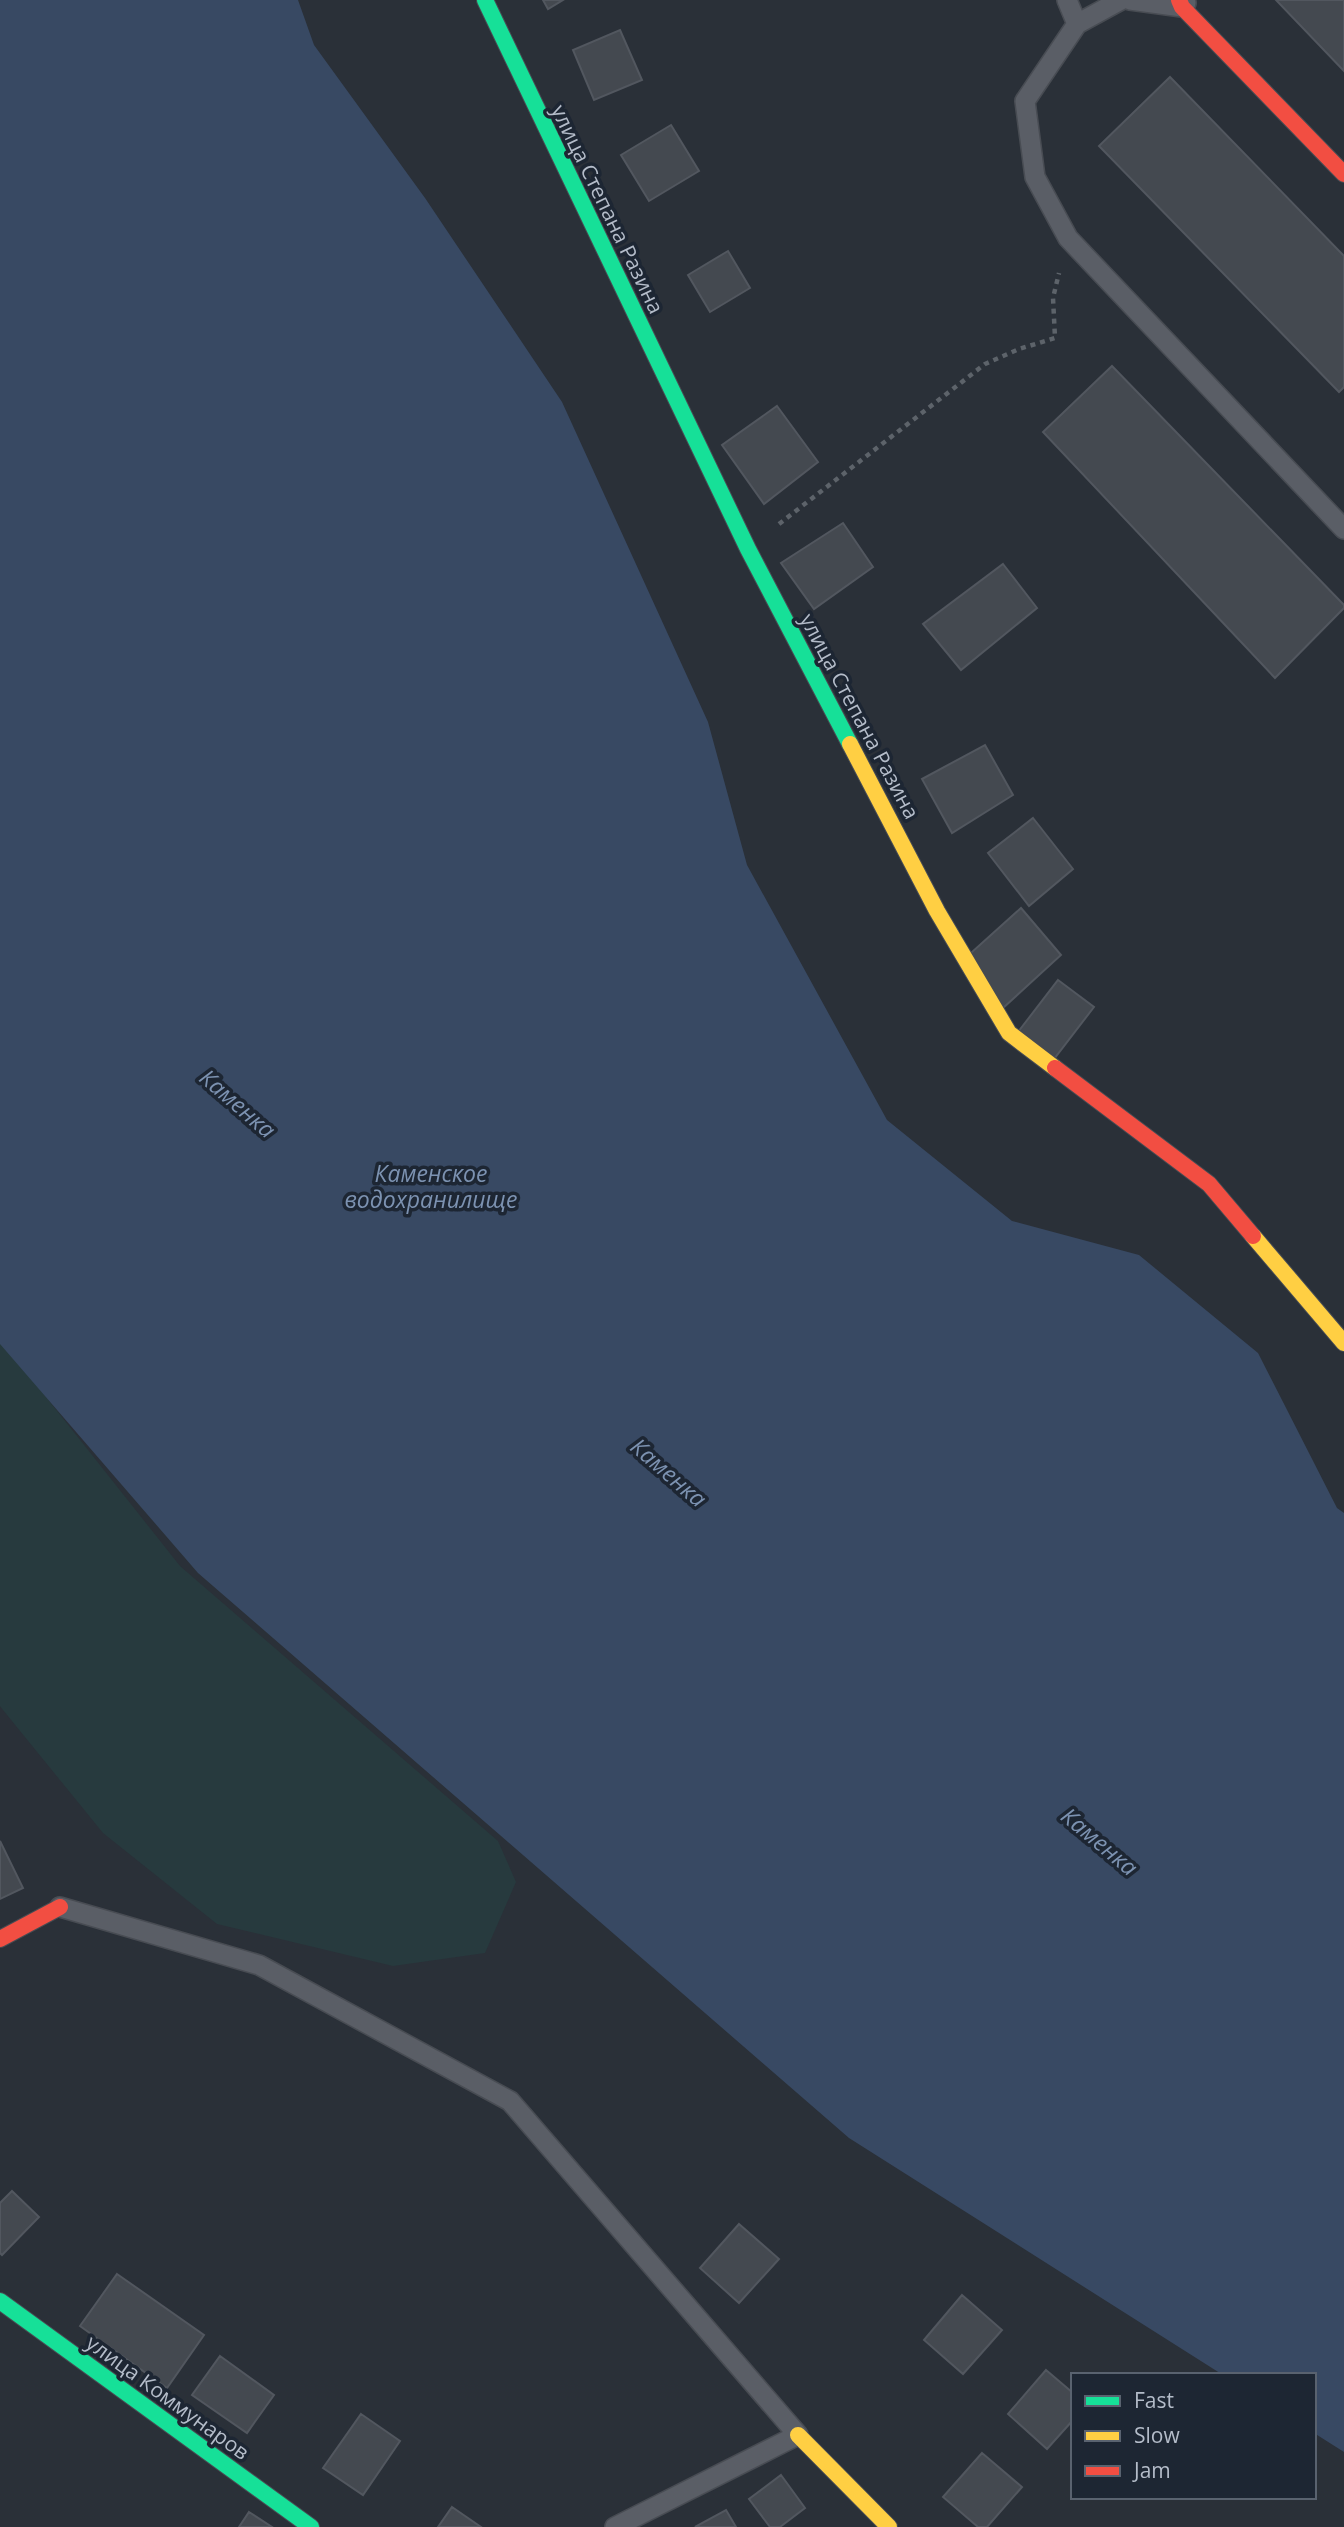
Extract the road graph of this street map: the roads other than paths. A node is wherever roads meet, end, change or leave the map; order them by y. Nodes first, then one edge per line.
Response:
1 (485, 0) edge
2 (1067, 0) edge
3 (1121, 0) edge
4 (1130, 0) edge
5 (1184, 2) edge
6 (1077, 24) junction
7 (1344, 174) edge
8 (1344, 529) edge
9 (1344, 1343) edge
10 (60, 1907) joint
11 (0, 1939) edge
12 (0, 2301) edge
13 (798, 2435) junction
14 (311, 2527) edge
15 (615, 2527) edge
16 (889, 2527) edge

1 - 9 street, улица Степана Разина
2 - 6 lane
3 - 6 lane
4 - 5 lane
5 - 7 street
6 - 8 lane
10 - 11 street
10 - 13 lane
12 - 14 street, улица Коммунаров
13 - 15 lane
13 - 16 street

